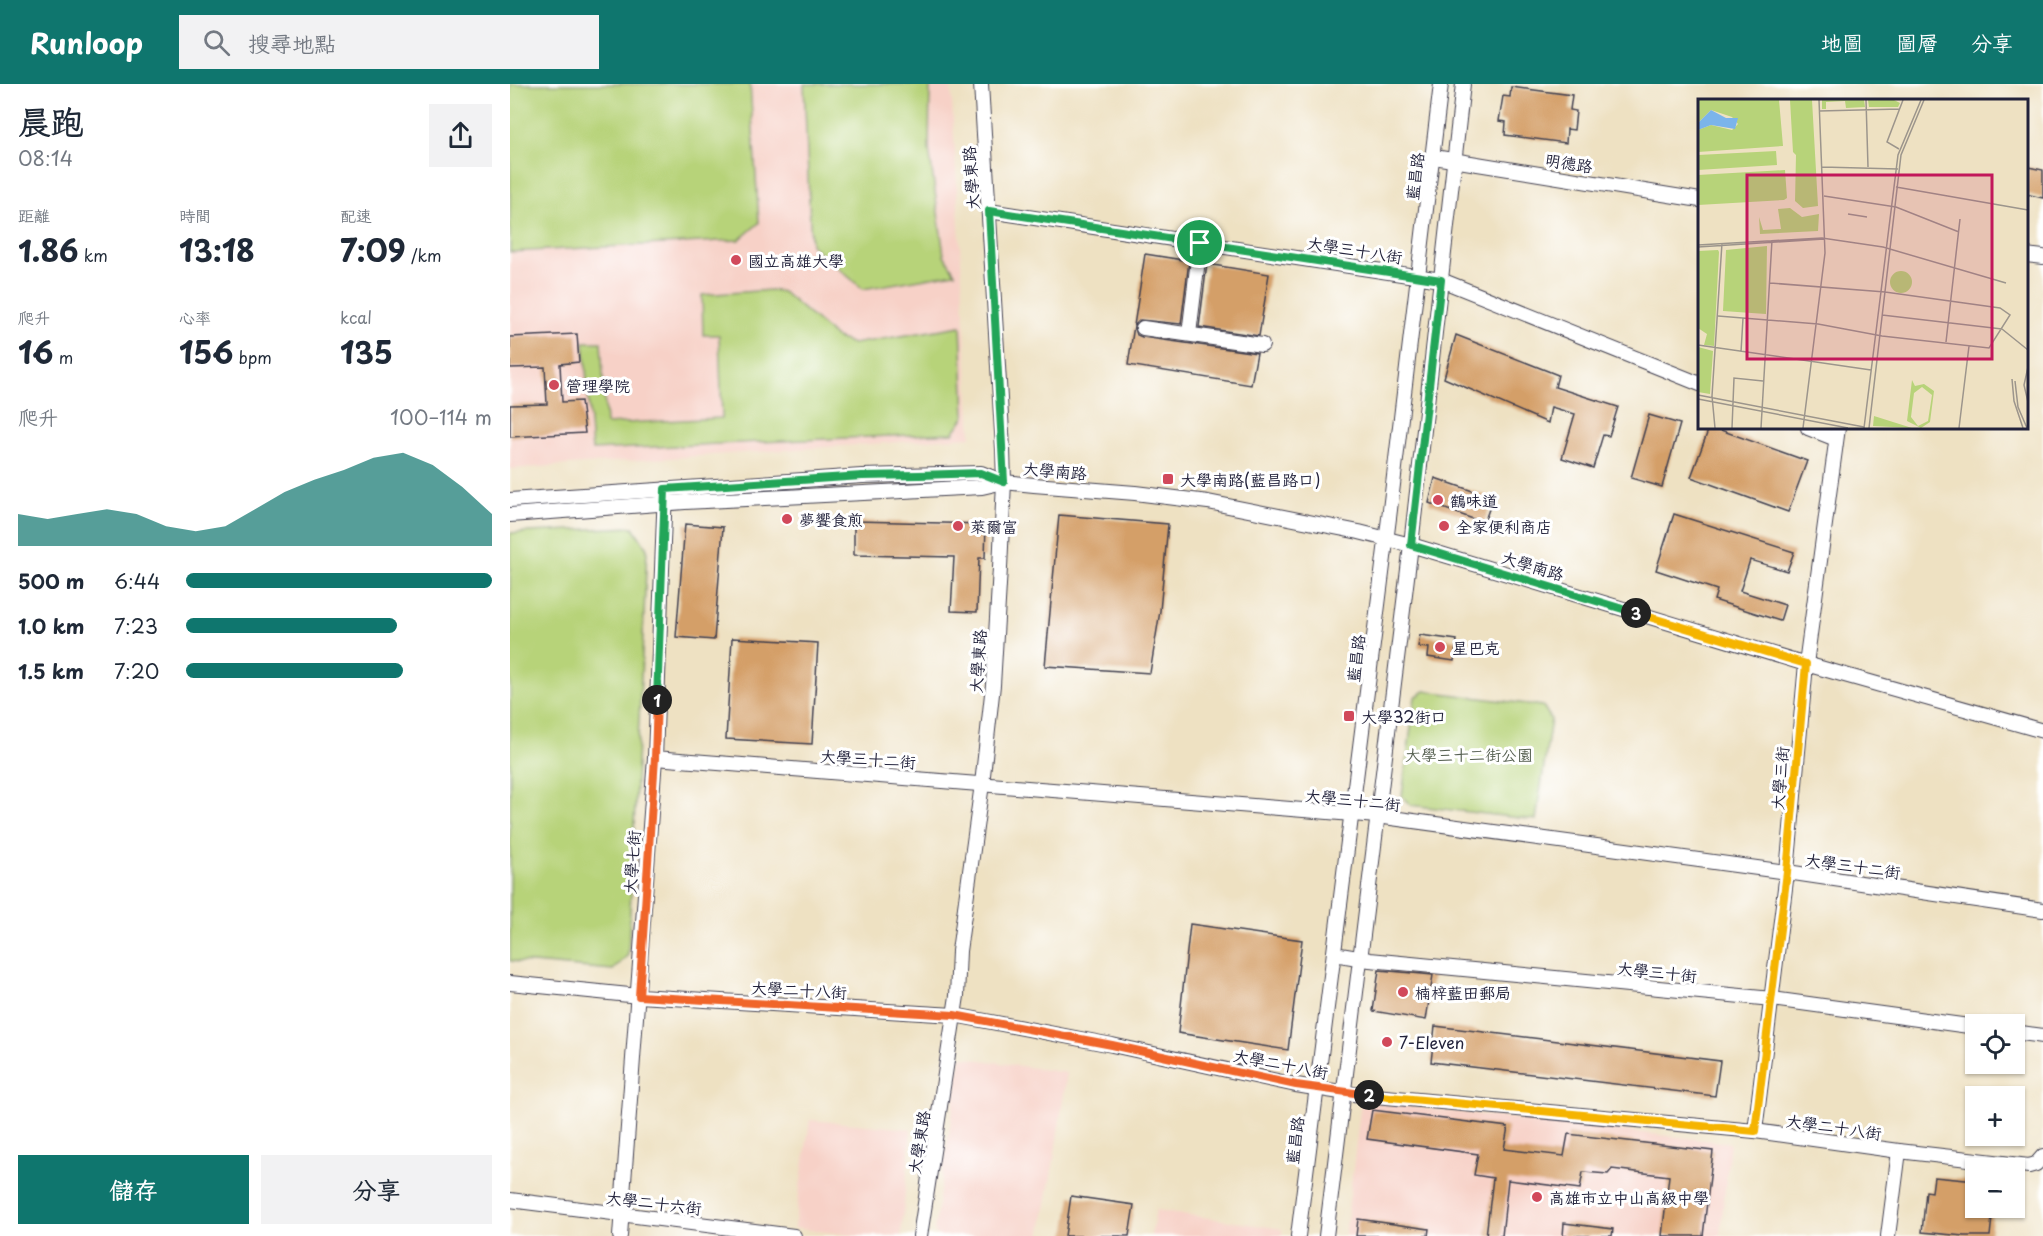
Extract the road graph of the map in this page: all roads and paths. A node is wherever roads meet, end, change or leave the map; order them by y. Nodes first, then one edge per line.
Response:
1 (981, 84) edge
2 (1442, 84) edge
3 (1463, 84) edge
4 (1434, 157) junction
5 (1455, 159) junction
6 (1698, 200) edge
7 (989, 211) junction
8 (1200, 243) junction
9 (2028, 255) edge
10 (2043, 257) edge
11 (1418, 275) junction
12 (1441, 280) junction
13 (1143, 328) dead end
14 (1189, 334) junction
15 (1262, 345) dead end
16 (1698, 383) edge
17 (1814, 429) edge
18 (1837, 433) edge
19 (1004, 482) junction
20 (665, 496) junction
21 (510, 500) edge
22 (510, 515) edge
23 (1386, 539) junction
24 (1411, 545) junction
25 (1806, 664) junction
26 (2043, 731) edge
27 (655, 758) junction
28 (982, 784) junction
29 (1352, 814) junction
30 (1377, 816) junction
31 (1787, 872) junction
32 (2043, 910) edge
33 (1334, 954) junction
34 (1360, 958) junction
35 (510, 983) edge
36 (639, 996) junction
37 (1772, 999) junction
38 (954, 1015) junction
39 (1965, 1025) edge
40 (2025, 1034) edge
41 (2043, 1036) edge
42 (1317, 1088) junction
43 (1344, 1092) junction
44 (1755, 1131) junction
45 (1899, 1151) junction
46 (2043, 1156) edge
47 (510, 1200) edge
48 (622, 1214) junction
49 (620, 1236) edge
50 (794, 1236) edge
51 (920, 1236) edge
52 (1298, 1236) edge
53 (1326, 1236) edge
54 (1888, 1236) edge

1 - 7 street, 大學東路
2 - 4 street, 藍昌路
3 - 5 street
4 - 5 street, 明德路
4 - 11 street, 藍昌路
5 - 6 street, 明德路
5 - 12 street
7 - 8 street, 大學三十八街
7 - 19 street, 大學東路
8 - 11 street, 大學三十八街
8 - 14 street
9 - 10 street
11 - 12 street, 大學三十八街
11 - 23 street, 藍昌路
12 - 16 street, 大學三十八街
12 - 24 street
13 - 14 street
14 - 15 street
17 - 18 street
18 - 25 street, 大學三街
19 - 20 street, 大學南路
19 - 23 street, 大學南路
19 - 28 street, 大學東路
20 - 21 street, 大學南路
20 - 22 street, 大學南路
20 - 27 street, 大學七街
23 - 24 street, 大學南路
23 - 29 street, 藍昌路
24 - 25 street, 大學南路
24 - 30 street
25 - 26 street, 大學南路
25 - 31 street, 大學三街
27 - 28 street, 大學三十二街
27 - 36 street, 大學七街
28 - 29 street, 大學三十二街
28 - 38 street, 大學東路
29 - 30 street, 大學三十二街
29 - 33 street, 藍昌路
30 - 31 street, 大學三十二街
30 - 34 street
31 - 32 street, 大學三十二街
31 - 37 street, 大學三街
33 - 34 street, 大學三十街
33 - 42 street, 藍昌路
34 - 37 street, 大學三十街
34 - 43 street
35 - 36 street, 大學二十八街
36 - 38 street, 大學二十八街
36 - 48 street, 大學七街
37 - 39 street, 大學三十街
37 - 44 street, 大學三街
38 - 42 street, 大學二十八街
38 - 51 street, 大學東路
40 - 41 street
42 - 43 street, 大學二十八街
42 - 52 street, 藍昌路
43 - 44 street, 大學二十八街
43 - 53 street
44 - 45 street, 大學二十八街
45 - 46 street, 大學二十八街
45 - 54 street
47 - 48 street, 大學二十六街
48 - 49 street, 大學七街
48 - 50 street, 大學二十六街

